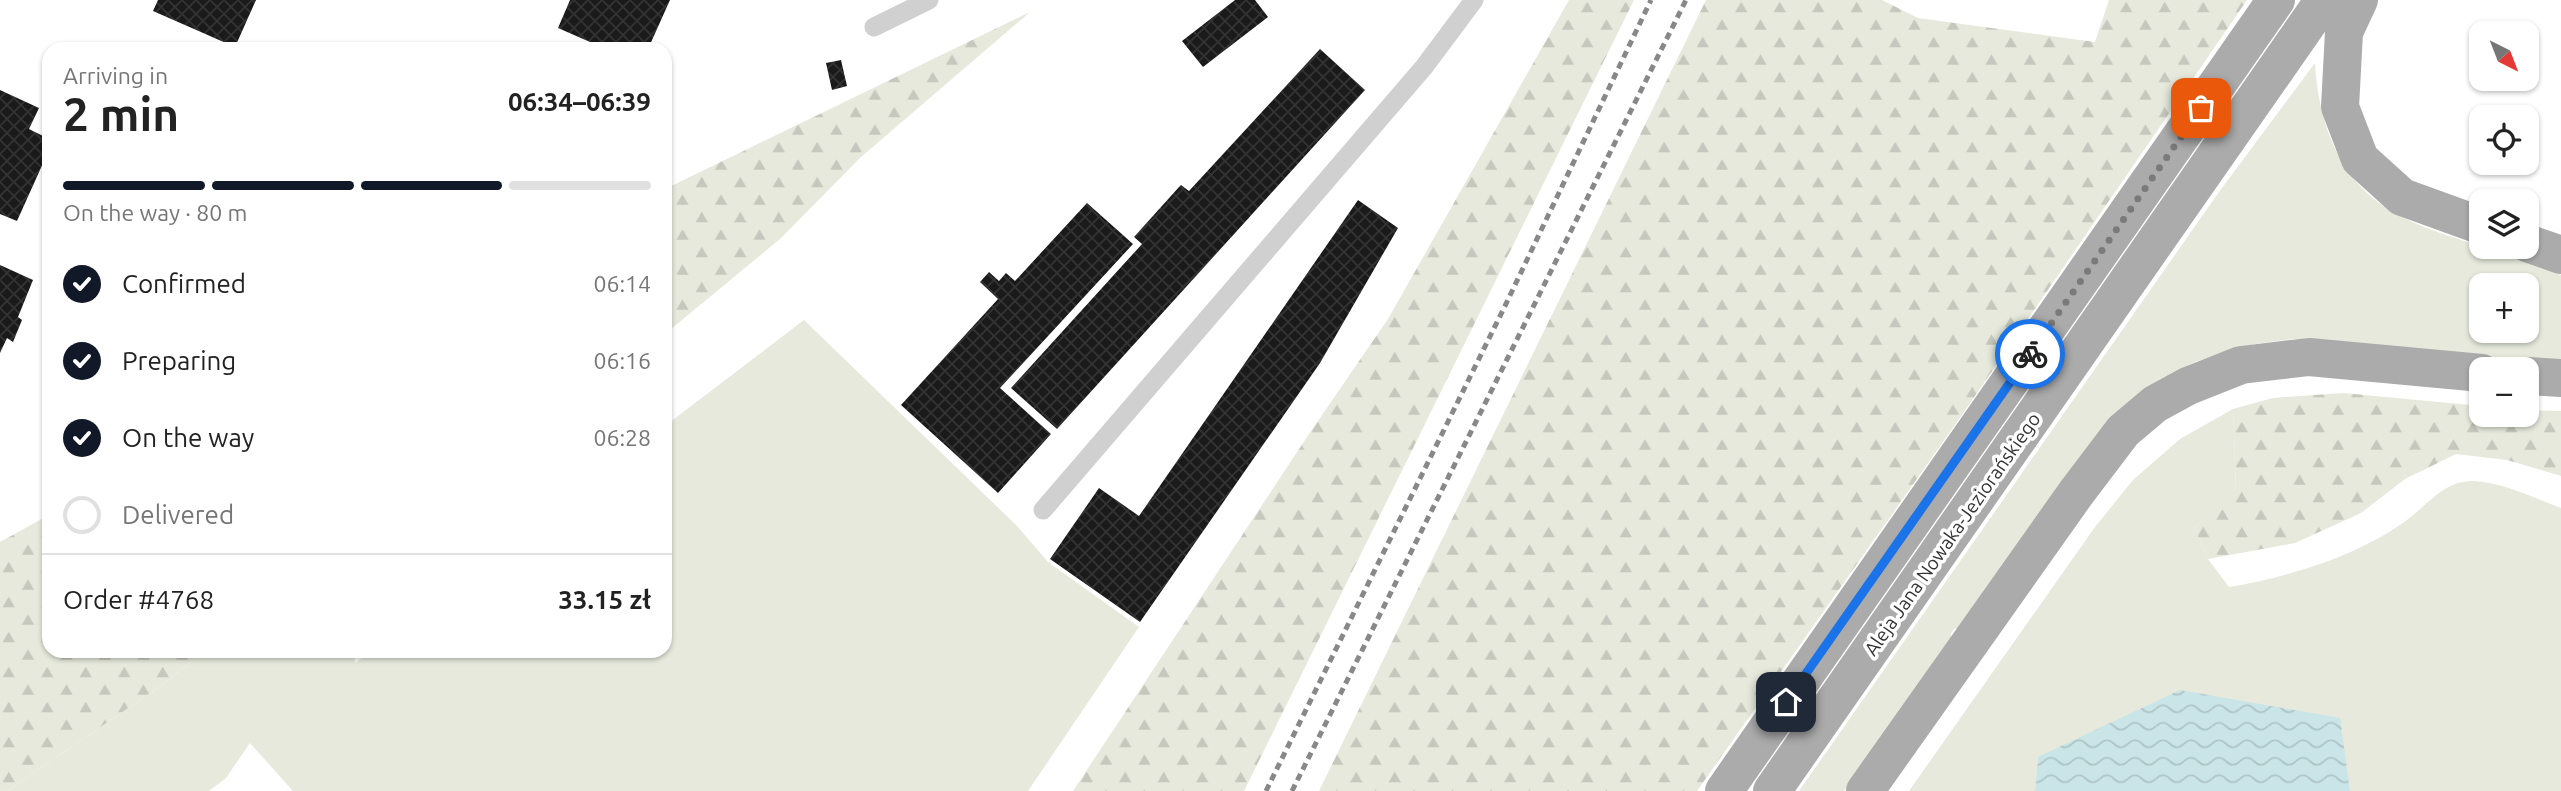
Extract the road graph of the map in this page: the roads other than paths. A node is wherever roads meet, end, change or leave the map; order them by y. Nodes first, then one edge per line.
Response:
1 (929, 0) edge
2 (1474, 0) edge
3 (2276, 0) edge
4 (2324, 0) edge
5 (2359, 0) edge
6 (874, 27) dead end
7 (2469, 221) edge
8 (2539, 247) edge
9 (2561, 255) edge
10 (2469, 372) edge
11 (2539, 377) edge
12 (2561, 378) edge
13 (1043, 510) dead end
14 (1724, 791) edge
15 (1772, 791) edge
16 (1865, 791) edge

1 - 6 lane
2 - 13 lane
3 - 14 main road, Aleja Jana Nowaka-Jeziorańskiego
4 - 15 main road, Aleja Jana Nowaka-Jeziorańskiego
5 - 7 main road
8 - 9 main road
10 - 16 main road
11 - 12 main road

